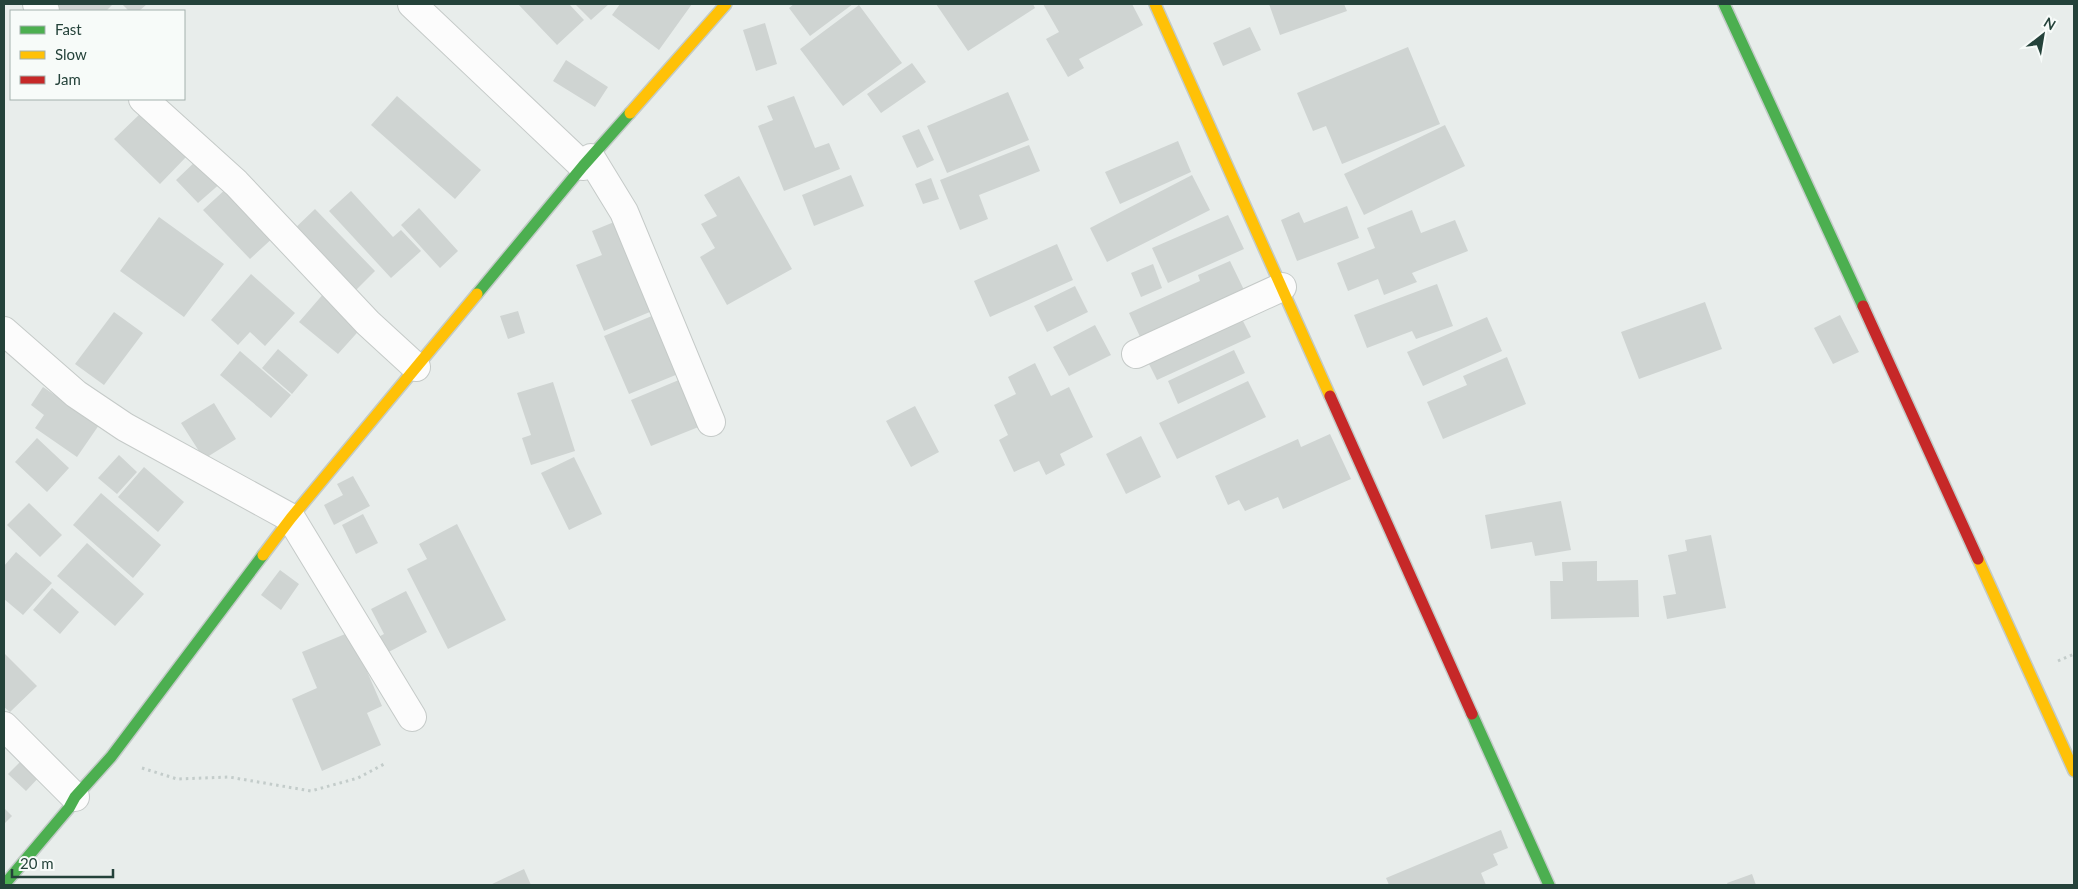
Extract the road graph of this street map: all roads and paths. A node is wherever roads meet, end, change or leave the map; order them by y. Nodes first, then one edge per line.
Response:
1 (412, 4) edge
2 (726, 4) edge
3 (1155, 4) edge
4 (1724, 4) edge
5 (144, 100) edge
6 (587, 162) junction
7 (1282, 287) junction
8 (4, 331) edge
9 (1136, 354) dead end
10 (416, 367) junction
11 (711, 422) dead end
12 (291, 518) junction
13 (412, 717) dead end
14 (4, 726) edge
15 (111, 757) junction
16 (386, 763) dead end
17 (2074, 771) edge
18 (75, 798) junction
19 (4, 885) edge
20 (1549, 885) edge

1 - 6 street
2 - 6 street
3 - 7 street
4 - 17 street
5 - 10 street
6 - 10 street
6 - 11 street
7 - 9 street
7 - 20 street
8 - 12 street
10 - 12 street
12 - 13 street
12 - 15 street
14 - 18 street
15 - 16 path
15 - 18 street
18 - 19 street

